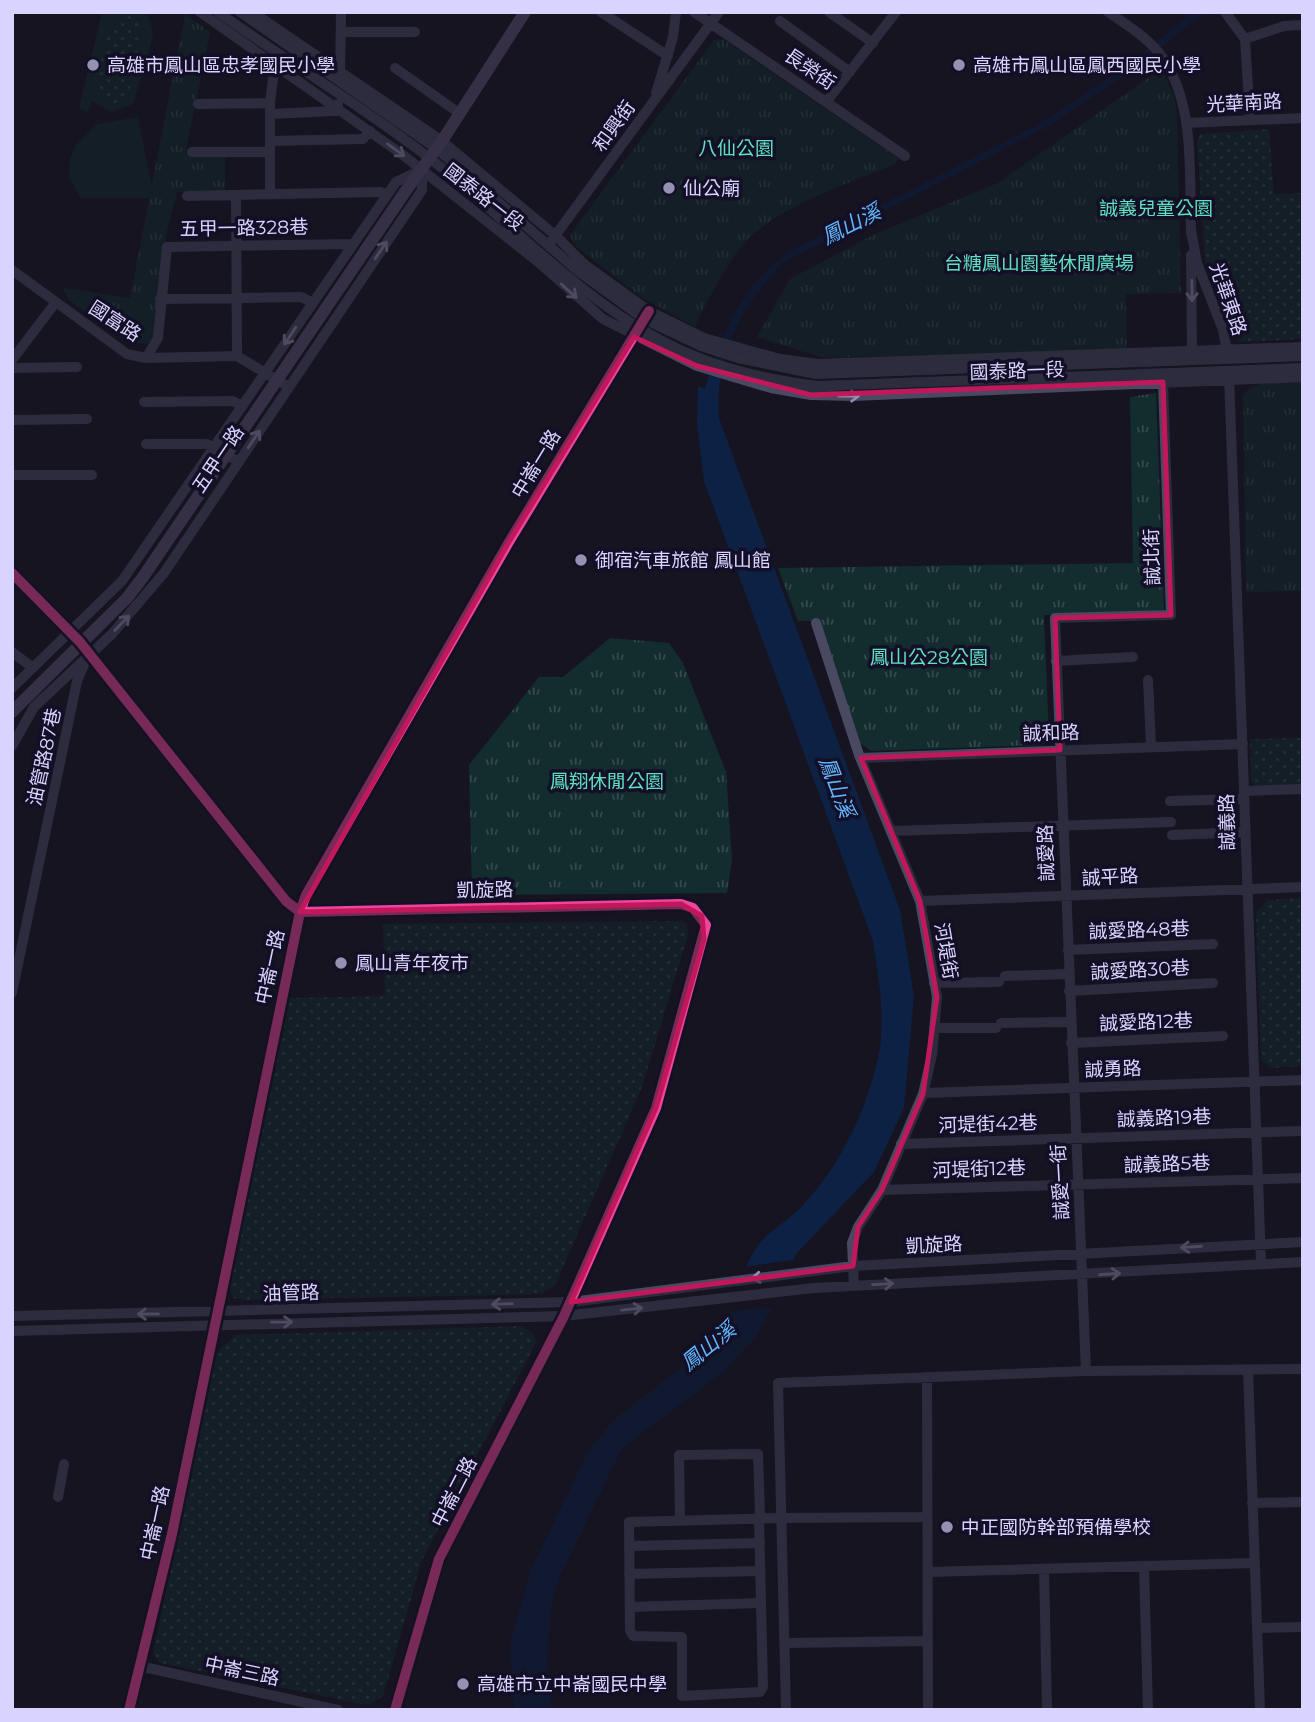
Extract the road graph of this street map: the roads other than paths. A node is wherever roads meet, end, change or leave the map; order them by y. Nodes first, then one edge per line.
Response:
1 (218, 12) edge
2 (240, 12) edge
3 (253, 12) edge
4 (341, 12) edge
5 (525, 12) edge
6 (601, 12) edge
7 (676, 12) edge
8 (694, 12) edge
9 (719, 12) edge
10 (829, 12) edge
11 (896, 12) edge
12 (1225, 12) edge
13 (204, 13) edge
14 (1110, 13) edge
15 (780, 21) dead end
16 (711, 24) junction
17 (1303, 25) edge
18 (341, 32) junction
19 (415, 32) dead end
20 (1245, 38) junction
21 (283, 42) junction
22 (873, 43) junction
23 (668, 56) junction
24 (275, 59) junction
25 (395, 68) dead end
26 (850, 72) junction
27 (340, 77) junction
28 (827, 101) junction
29 (339, 102) junction
30 (198, 104) dead end
31 (270, 108) junction
32 (648, 110) junction
33 (459, 113) junction
34 (1303, 118) edge
35 (1250, 120) junction
36 (1186, 124) junction
37 (370, 131) junction
38 (270, 146) junction
39 (436, 150) junction
40 (192, 152) dead end
41 (905, 156) dead end
42 (422, 170) junction
43 (236, 195) junction
44 (270, 195) junction
45 (387, 195) junction
46 (187, 196) dead end
47 (1191, 230) junction
48 (553, 240) junction
49 (354, 244) junction
50 (236, 247) junction
51 (540, 257) junction
52 (12, 270) edge
53 (237, 297) junction
54 (160, 299) junction
55 (55, 302) junction
56 (313, 303) junction
57 (642, 324) junction
58 (1303, 347) edge
59 (1192, 352) junction
60 (1278, 353) junction
61 (741, 354) junction
62 (237, 356) junction
63 (1303, 356) edge
64 (146, 358) junction
65 (12, 360) edge
66 (1228, 366) junction
67 (77, 367) dead end
68 (12, 368) edge
69 (1303, 368) edge
70 (735, 373) junction
71 (271, 375) junction
72 (1303, 377) edge
73 (1163, 382) junction
74 (289, 387) junction
75 (144, 402) dead end
76 (242, 406) junction
77 (87, 419) dead end
78 (12, 420) edge
79 (146, 444) dead end
80 (214, 447) junction
81 (226, 455) junction
82 (239, 462) junction
83 (12, 475) edge
84 (92, 475) dead end
85 (156, 531) junction
86 (169, 539) junction
87 (182, 547) junction
88 (13, 577) edge
89 (1055, 618) joint
90 (816, 623) dead end
91 (75, 637) junction
92 (12, 652) edge
93 (89, 653) junction
94 (1133, 657) dead end
95 (1056, 661) junction
96 (33, 668) junction
97 (1148, 680) dead end
98 (12, 688) edge
99 (12, 712) edge
100 (13, 743) edge
101 (1242, 744) junction
102 (1151, 746) junction
103 (1060, 750) junction
104 (861, 758) junction
105 (1303, 789) edge
106 (1244, 795) junction
107 (1170, 801) dead end
108 (1171, 822) dead end
109 (1062, 826) junction
110 (891, 831) junction
111 (1245, 832) junction
112 (1172, 835) dead end
113 (1303, 887) edge
114 (1247, 889) junction
115 (1065, 896) junction
116 (920, 901) junction
117 (300, 912) junction
118 (1213, 944) dead end
119 (1068, 950) junction
120 (1068, 974) junction
121 (934, 983) junction
122 (1213, 983) dead end
123 (1069, 991) junction
124 (12, 993) edge
125 (1070, 1022) junction
126 (934, 1028) junction
127 (1223, 1036) dead end
128 (1070, 1043) junction
129 (1303, 1080) edge
130 (1253, 1081) junction
131 (1072, 1087) junction
132 (923, 1093) junction
133 (1303, 1131) edge
134 (1255, 1132) junction
135 (1075, 1139) junction
136 (901, 1144) junction
137 (1303, 1178) edge
138 (1256, 1179) junction
139 (1077, 1184) junction
140 (882, 1190) junction
141 (1303, 1242) edge
142 (1259, 1243) junction
143 (1082, 1255) junction
144 (1303, 1262) edge
145 (1261, 1263) junction
146 (853, 1266) junction
147 (1083, 1275) junction
148 (854, 1286) junction
149 (570, 1302) junction
150 (216, 1313) junction
151 (12, 1316) edge
152 (564, 1316) junction
153 (214, 1324) junction
154 (12, 1331) edge
155 (1303, 1369) edge
156 (1248, 1370) junction
157 (1086, 1371) junction
158 (927, 1377) junction
159 (64, 1464) dead end
160 (58, 1497) dead end
161 (1303, 1502) edge
162 (1252, 1503) junction
163 (928, 1517) junction
164 (781, 1518) junction
165 (759, 1519) junction
166 (680, 1521) junction
167 (760, 1543) junction
168 (629, 1546) junction
169 (1255, 1563) junction
170 (1144, 1566) junction
171 (1044, 1569) junction
172 (760, 1571) junction
173 (928, 1572) junction
174 (629, 1574) junction
175 (761, 1603) junction
176 (630, 1607) junction
177 (1303, 1627) edge
178 (1257, 1628) junction
179 (928, 1641) junction
180 (785, 1643) junction
181 (139, 1666) junction
182 (129, 1710) edge
183 (338, 1710) edge
184 (395, 1710) edge
185 (786, 1710) edge
186 (928, 1710) edge
187 (1047, 1710) edge
188 (1148, 1710) edge
189 (1260, 1710) edge

1 - 24 street
2 - 21 street
3 - 27 street
4 - 18 street
5 - 33 main road, 五甲一路
6 - 23 street
7 - 23 street
8 - 16 street, 長榮街
9 - 16 street, 和興街
10 - 22 street
11 - 22 street
12 - 20 street
13 - 24 street
14 - 36 street, 光華東路
15 - 26 street
16 - 28 street, 長榮街
16 - 32 street, 和興街
17 - 20 street
18 - 19 street
18 - 27 street
20 - 35 street
21 - 24 street
21 - 27 street
22 - 26 street
23 - 32 street
24 - 29 street
24 - 31 street
25 - 33 street
26 - 28 street
27 - 29 street
27 - 39 street
28 - 41 street, 長榮街
29 - 31 street
29 - 37 street, 國泰路一段
29 - 39 street
30 - 31 street
31 - 38 street
32 - 48 street, 和興街
33 - 39 main road, 五甲一路
34 - 35 street, 光華南路
35 - 36 street, 光華南路
36 - 47 street, 光華東路
37 - 38 street
37 -> 42 street, 國泰路一段
38 - 40 street
38 - 44 street
39 - 42 main road, 五甲一路
39 - 48 street, 國泰路一段
39 - 51 street, 國泰路一段
42 - 45 street, 五甲一路
42 - 51 street, 國泰路一段
42 - 71 main road, 五甲一路
74 -> 42 street, 五甲一路
43 - 44 street
43 - 46 street
43 - 50 street
44 - 45 street
45 - 49 street, 五甲一路
47 -> 59 street, 光華東路
47 - 66 street, 光華東路
48 - 51 street, 和興街
48 - 57 street, 國泰路一段
49 - 50 street, 五甲一路328巷
49 - 56 street, 五甲一路
50 - 53 street
50 - 54 street, 五甲一路328巷
51 -> 57 street, 國泰路一段
52 - 55 street, 國富路
53 - 54 street
53 - 56 street
53 - 62 street
54 - 64 street, 五甲一路328巷
55 - 64 street, 國富路
55 - 65 street
56 -> 71 street, 五甲一路
57 - 61 street, 國泰路一段
57 - 70 street, 國泰路一段
57 - 117 street, 中崙一路
58 - 60 street, 國泰路一段
59 - 61 street, 國泰路一段
59 - 66 street, 國泰路一段
60 - 63 street, 國泰路一段
60 - 66 street, 國泰路一段
61 - 66 street, 國泰路一段
62 - 64 street, 國富路
62 - 71 street
66 - 69 street, 國泰路一段
66 - 70 street, 國泰路一段
66 - 72 street, 國泰路一段
66 - 73 street, 國泰路一段
66 - 101 street, 誠義路
67 - 68 street
70 -> 73 street, 國泰路一段
71 - 74 street
71 - 76 street, 五甲一路
71 - 81 main road, 五甲一路
73 - 89 street, 誠北街
82 -> 74 street, 五甲一路
75 - 76 street
76 - 80 street, 五甲一路
77 - 78 street
79 - 80 street
80 - 81 street
80 - 85 street, 五甲一路
81 - 82 street
81 - 86 main road, 五甲一路
82 - 87 street, 五甲一路
83 - 84 street
85 - 86 street
85 - 91 street, 五甲一路
86 - 87 street
86 - 91 main road, 五甲一路
93 -> 87 street, 五甲一路
88 - 91 street
89 - 95 street, 誠愛路
90 - 104 street, 河堤街
91 - 93 street
91 - 96 street, 五甲一路
91 - 99 main road, 五甲一路
92 - 96 street
93 - 100 street, 五甲一路
93 - 117 street
93 - 124 street, 油管路87巷
94 - 95 street
95 - 103 street, 誠愛路
96 - 98 street, 五甲一路
97 - 102 street
101 - 102 street, 誠和路
101 - 106 street, 誠義路
102 - 103 street, 誠和路
103 - 104 street, 誠和路
103 - 109 street, 誠愛路
104 - 110 street, 河堤街
105 - 106 street
106 - 107 street
106 - 111 street, 誠義路
108 - 109 street
109 - 110 street
109 - 115 street, 誠愛路
110 - 116 street, 河堤街
111 - 112 street
111 - 114 street, 誠義路
113 - 114 street, 誠平路
114 - 115 street, 誠平路
114 - 130 street, 誠義路
115 - 116 street, 誠平路
115 - 119 street, 誠愛路
116 - 121 street, 河堤街
117 - 149 street, 凱旋路
117 - 150 street, 中崙一路
118 - 119 street, 誠愛路48巷
119 - 120 street, 誠愛路
120 - 121 street
120 - 123 street, 誠愛路
121 - 126 street, 河堤街
122 - 123 street, 誠愛路30巷
123 - 125 street, 誠愛路
125 - 126 street
125 - 128 street, 誠愛路
126 - 132 street, 河堤街
127 - 128 street, 誠愛路12巷
128 - 131 street, 誠愛路
129 - 130 street, 誠勇路
130 - 131 street, 誠勇路
130 - 134 street, 誠義路
131 - 132 street, 誠勇路
131 - 135 street, 誠愛一街
132 - 136 street, 河堤街
133 - 134 street, 誠義路19巷
134 - 135 street, 誠義路19巷
134 - 138 street, 誠義路
135 - 136 street, 河堤街42巷
135 - 139 street, 誠愛一街
136 - 140 street, 河堤街
137 - 138 street, 誠義路5巷
138 - 139 street, 誠義路5巷
138 - 142 street, 誠義路
139 - 140 street, 河堤街12巷
139 - 143 street, 誠愛一街
140 - 146 street, 河堤街
141 - 142 street, 凱旋路
142 -> 143 street, 凱旋路
142 - 145 street, 誠義路
143 - 146 street, 凱旋路
143 - 147 street, 誠愛一街
144 - 145 street, 凱旋路
147 -> 145 street, 凱旋路
146 - 148 street, 河堤街
146 -> 149 street, 凱旋路
148 -> 147 street, 凱旋路
147 - 157 street, 誠愛一街
152 -> 148 street, 凱旋路
149 -> 150 street, 油管路
149 - 152 street, 中崙二路
150 -> 151 street, 油管路
150 - 153 street, 中崙一路
153 -> 152 street, 油管路
152 - 184 street, 中崙二路
153 - 154 street, 油管路
153 - 181 street, 中崙一路
155 - 156 street
156 - 157 street
156 - 162 street
157 - 158 street
158 - 163 street
158 - 164 street
159 - 160 street
161 - 162 street
162 - 169 street
163 - 164 street
163 - 173 street
164 - 165 street
164 - 180 street
165 - 166 street
165 - 166 street
165 - 167 street
166 - 168 street
167 - 168 street
167 - 172 street
168 - 174 street
169 - 170 street
169 - 178 street
170 - 171 street
170 - 188 street
171 - 173 street
171 - 187 street
172 - 174 street
172 - 175 street
173 - 179 street
174 - 176 street
175 - 176 street
175 - 176 street
177 - 178 street
178 - 189 street
179 - 180 street
179 - 186 street
180 - 185 street
181 - 182 street, 中崙一路
181 - 183 street, 中崙三路

